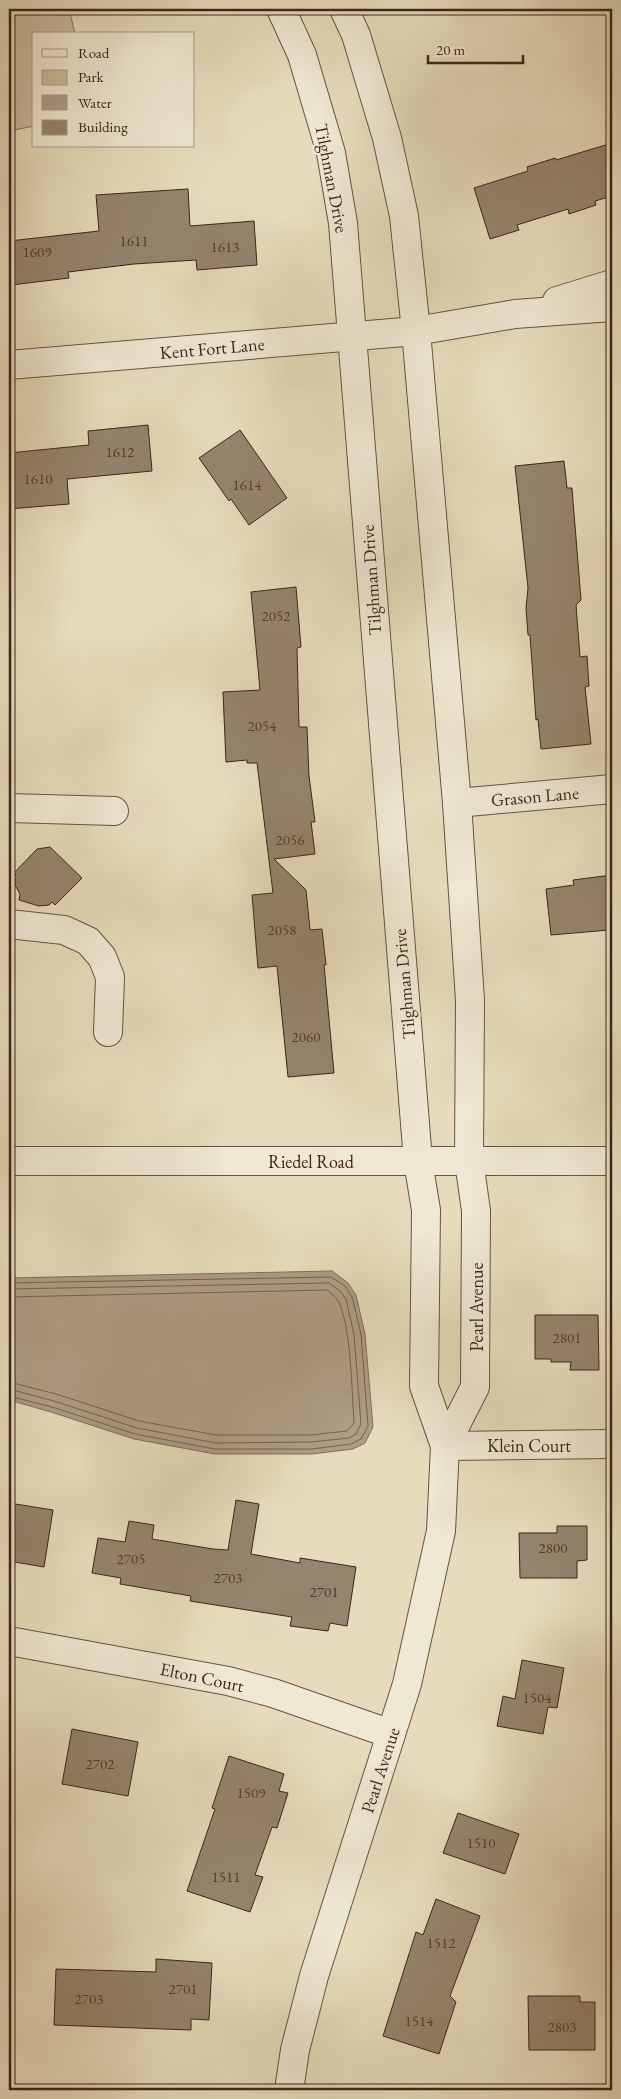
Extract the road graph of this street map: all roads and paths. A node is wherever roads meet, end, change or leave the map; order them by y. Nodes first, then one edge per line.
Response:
1 (281, 9) edge
2 (344, 9) edge
3 (612, 284) edge
4 (612, 308) edge
5 (515, 314) junction
6 (416, 332) junction
7 (352, 337) junction
8 (9, 364) edge
9 (612, 789) edge
10 (457, 803) junction
11 (9, 808) edge
12 (114, 811) dead end
13 (9, 924) edge
14 (108, 1032) dead end
15 (9, 1161) edge
16 (418, 1161) junction
17 (470, 1161) junction
18 (612, 1161) edge
19 (612, 1444) edge
20 (445, 1446) junction
21 (9, 1641) edge
22 (391, 1734) junction
23 (289, 2090) edge

1 - 7 street, Tilghman Drive
2 - 6 street
3 - 5 street
4 - 5 street
5 - 6 street, Kent Fort Lane
6 - 7 street, Kent Fort Lane
6 - 10 street
7 - 8 street, Kent Fort Lane
7 - 16 street, Tilghman Drive
9 - 10 street, Grason Lane
10 - 17 street
11 - 12 street
13 - 14 street
15 - 16 street, Riedel Road
16 - 17 street, Riedel Road
16 - 20 street, Pearl Avenue
17 - 18 street, Riedel Road
17 - 20 street, Pearl Avenue
19 - 20 street, Klein Court
20 - 22 street, Pearl Avenue
21 - 22 street, Elton Court
22 - 23 street, Pearl Avenue

